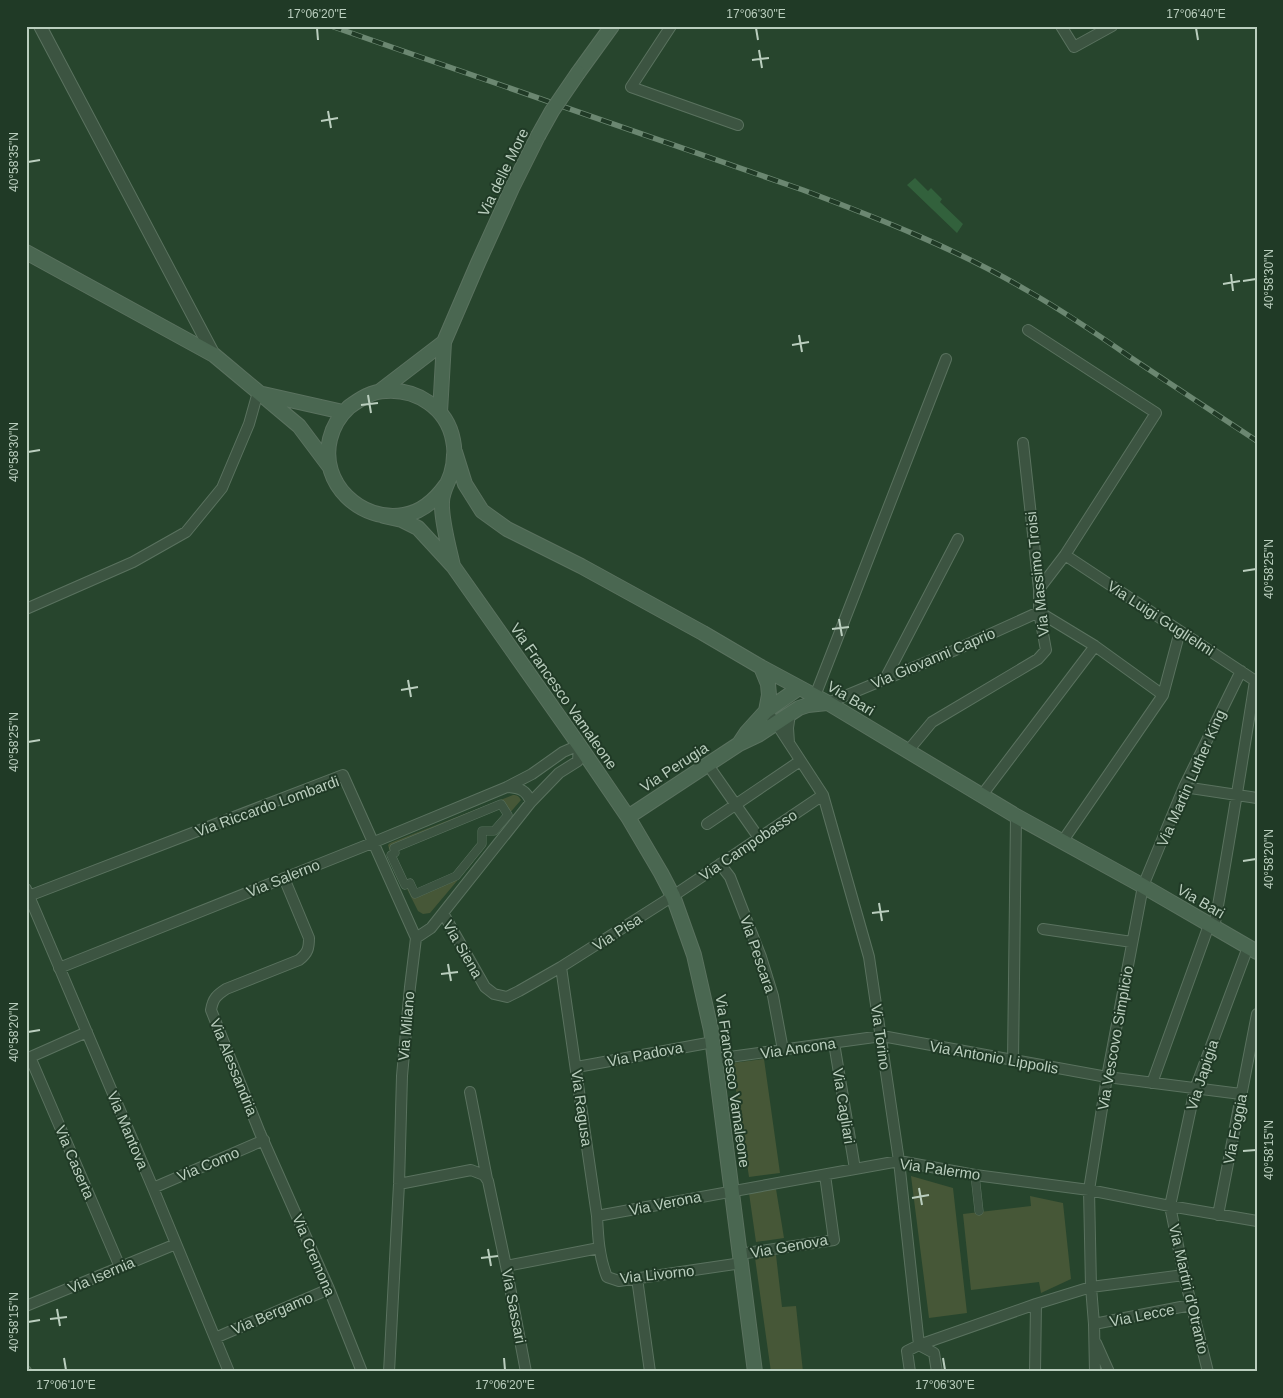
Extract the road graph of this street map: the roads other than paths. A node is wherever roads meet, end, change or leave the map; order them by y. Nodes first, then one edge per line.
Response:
1 (40, 26) edge
2 (612, 26) edge
3 (671, 26) edge
4 (1061, 26) edge
5 (1112, 26) edge
6 (738, 125) dead end
7 (26, 252) edge
8 (1028, 330) dead end
9 (444, 342) junction
10 (214, 355) junction
11 (946, 359) dead end
12 (380, 391) junction
13 (258, 392) junction
14 (343, 412) junction
15 (440, 412) junction
16 (1023, 443) dead end
17 (455, 452) junction
18 (330, 467) junction
19 (446, 485) junction
20 (384, 516) junction
21 (958, 539) dead end
22 (1065, 555) junction
23 (452, 566) junction
24 (1039, 589) junction
25 (26, 609) edge
26 (1039, 612) junction
27 (1180, 631) junction
28 (1095, 646) junction
29 (761, 667) junction
30 (1241, 670) junction
31 (885, 678) junction
32 (1256, 681) edge
33 (799, 688) junction
34 (1163, 694) junction
35 (811, 700) junction
36 (828, 703) junction
37 (766, 711) junction
38 (790, 714) junction
39 (776, 723) junction
40 (1252, 724) edge
41 (739, 744) junction
42 (789, 744) junction
43 (579, 746) junction
44 (909, 753) junction
45 (800, 761) junction
46 (708, 765) junction
47 (506, 787) junction
48 (1184, 788) junction
49 (823, 795) junction
50 (982, 795) junction
51 (1236, 795) junction
52 (1257, 798) edge
53 (531, 802) junction
54 (736, 805) junction
55 (1016, 816) junction
56 (628, 817) junction
57 (707, 824) dead end
58 (759, 838) junction
59 (1062, 842) junction
60 (372, 843) junction
61 (720, 864) junction
62 (284, 878) junction
63 (1143, 886) junction
64 (27, 894) edge
65 (415, 894) joint
66 (673, 896) junction
67 (443, 913) junction
68 (1212, 927) junction
69 (1044, 929) dead end
70 (416, 938) junction
71 (1132, 942) junction
72 (1253, 950) edge
73 (562, 967) junction
74 (59, 968) junction
75 (1257, 1014) edge
76 (87, 1032) junction
77 (882, 1036) junction
78 (713, 1042) junction
79 (834, 1043) junction
80 (783, 1050) junction
81 (28, 1058) edge
82 (715, 1060) junction
83 (1013, 1061) junction
84 (577, 1067) junction
85 (1107, 1077) junction
86 (1152, 1083) junction
87 (1195, 1088) junction
88 (470, 1092) dead end
89 (1241, 1094) junction
90 (264, 1140) junction
91 (899, 1161) junction
92 (854, 1169) junction
93 (825, 1175) junction
94 (975, 1175) junction
95 (488, 1181) junction
96 (400, 1184) junction
97 (153, 1188) junction
98 (733, 1190) junction
99 (1089, 1190) junction
100 (1170, 1206) junction
101 (979, 1211) dead end
102 (1218, 1215) junction
103 (597, 1216) junction
104 (1257, 1221) edge
105 (176, 1244) junction
106 (599, 1248) junction
107 (741, 1259) junction
108 (506, 1266) junction
109 (120, 1267) junction
110 (1184, 1274) junction
111 (637, 1278) junction
112 (1091, 1287) junction
113 (329, 1289) junction
114 (1036, 1304) junction
115 (1191, 1305) junction
116 (26, 1306) edge
117 (1094, 1324) junction
118 (215, 1338) junction
119 (1094, 1339) junction
120 (919, 1345) junction
121 (229, 1372) edge
122 (362, 1372) edge
123 (388, 1372) edge
124 (526, 1372) edge
125 (650, 1372) edge
126 (755, 1372) edge
127 (910, 1372) edge
128 (937, 1372) edge
129 (1035, 1372) edge
130 (1095, 1372) edge
131 (1110, 1372) edge
132 (1208, 1372) edge

1 - 10 street
2 - 9 main road, Via delle More, bridge
3 - 6 street
4 - 5 street
7 - 10 main road
8 - 22 street
9 - 12 main road
9 - 15 main road
10 - 13 main road
11 - 35 street
12 - 14 main road
12 - 15 main road
13 - 14 main road
13 - 18 main road
13 - 25 street
14 - 18 main road
15 - 17 main road
16 - 24 street, Via Massimo Troisi
17 - 19 main road
17 - 29 main road, Via Bari
18 - 20 main road
19 - 20 main road
19 - 23 main road
20 - 23 main road, Via Francesco Vamaleone
21 - 31 street
22 - 24 street
22 - 27 street, Via Luigi Guglielmi
23 - 43 main road, Via Francesco Vamaleone
24 - 26 street, Via Massimo Troisi
26 - 28 street
26 - 31 street, Via Giovanni Caprio
26 - 44 street, Via Massimo Troisi
27 - 30 street, Via Luigi Guglielmi
27 - 34 street
28 - 34 street
28 - 50 street
29 - 33 main road, Via Bari
29 - 37 main road
30 - 32 street, Via Luigi Guglielmi
30 - 48 street, Via Martin Luther King
31 - 36 street, Via Giovanni Caprio
32 - 40 street
33 - 35 main road, Via Bari
33 - 37 main road
33 - 38 main road
34 - 59 street
35 - 36 main road
35 - 38 main road
36 - 44 main road, Via Bari
37 - 39 street, Via Torino
37 - 41 main road
38 - 39 main road
38 - 42 street
39 - 41 main road
39 - 42 street, Via Torino
40 - 51 street
41 - 46 main road, Via Perugia
42 - 45 street, Via Torino
43 - 47 street, Via Salerno
43 - 53 street
43 - 56 main road, Via Francesco Vamaleone
44 - 50 main road, Via Bari
45 - 49 street, Via Torino
45 - 54 street
46 - 54 street
46 - 56 main road, Via Perugia
47 - 53 street
47 - 60 street, Via Salerno
48 - 51 street
48 - 63 street, Via Martin Luther King
49 - 58 street, Via Campobasso
49 - 77 street, Via Torino
50 - 55 main road, Via Bari
51 - 52 street
51 - 68 street
53 - 67 street
54 - 57 street
54 - 58 street
55 - 59 main road, Via Bari
55 - 83 street
56 - 66 main road, Via Francesco Vamaleone
58 - 61 street, Via Campobasso
59 - 63 main road, Via Bari
60 - 62 street, Via Salerno
60 - 64 street, Via Riccardo Lombardi
60 - 70 street, Via Riccardo Lombardi
61 - 66 street, Via Campobasso
61 - 80 street, Via Pescara
62 - 74 street, Via Salerno
62 - 90 street, Via Alessandria
63 - 68 main road, Via Bari
63 - 71 street, Via Vescovo Simplicio
64 - 74 street, Via Mantova
65 - 65 street
66 - 73 street, Via Pisa
66 - 78 main road, Via Francesco Vamaleone
67 - 70 street
67 - 73 street, Via Siena
68 - 72 main road, Via Bari
68 - 86 street
69 - 71 street
70 - 96 street, Via Milano
71 - 85 street, Via Vescovo Simplicio
72 - 87 street, Via Japigia
73 - 84 street, Via Ragusa
74 - 76 street, Via Mantova
75 - 89 street, Via Foggia
76 - 81 street
76 - 97 street, Via Mantova
77 - 79 street, Via Ancona
77 - 83 street, Via Antonio Lippolis
77 - 91 street, Via Torino
78 - 82 main road, Via Francesco Vamaleone
78 - 84 street, Via Padova
79 - 80 street, Via Ancona
79 - 92 street, Via Cagliari
80 - 82 street, Via Ancona
81 - 109 street, Via Caserta
82 - 98 main road, Via Francesco Vamaleone
83 - 85 street, Via Antonio Lippolis
84 - 103 street, Via Ragusa
85 - 86 street, Via Antonio Lippolis
85 - 99 street, Via Vescovo Simplicio
86 - 87 street, Via Antonio Lippolis
87 - 89 street, Via Antonio Lippolis
87 - 100 street, Via Japigia
88 - 95 street, Via Sassari
89 - 102 street, Via Foggia
90 - 97 street, Via Como
90 - 113 street, Via Cremona
91 - 92 street, Via Palermo
91 - 94 street, Via Palermo
91 - 120 street, Via Torino
92 - 93 street, Via Palermo
93 - 98 street, Via Palermo
93 - 107 street, Via Genova
94 - 99 street, Via Palermo
94 - 101 street
95 - 96 street
95 - 108 street, Via Sassari
96 - 123 street, Via Milano
97 - 105 street, Via Mantova
98 - 103 street, Via Verona
98 - 107 main road, Via Francesco Vamaleone
99 - 100 street, Via Palermo
99 - 112 street, Via Vescovo Simplicio
100 - 102 street, Via Palermo
100 - 110 street, Via Martiri d'Otranto
102 - 104 street, Via Palermo
103 - 106 street, Via Ragusa
105 - 109 street, Via Isernia
105 - 118 street, Via Mantova
106 - 108 street
106 - 111 street, Via Livorno
107 - 111 street, Via Livorno
107 - 126 main road, Via Francesco Vamaleone
108 - 124 street, Via Sassari
109 - 116 street, Via Isernia
110 - 112 street
110 - 115 street, Via Martiri d'Otranto
111 - 125 street
112 - 114 street
112 - 117 street, Via Vescovo Simplicio
113 - 118 street, Via Bergamo
113 - 122 street, Via Cremona
114 - 120 street
114 - 129 street
115 - 117 street, Via Lecce
115 - 132 street, Via Martiri d'Otranto
117 - 119 street, Via Vescovo Simplicio
118 - 121 street, Via Mantova
119 - 130 street, Via Vescovo Simplicio
119 - 131 street
120 - 127 street
120 - 128 street

